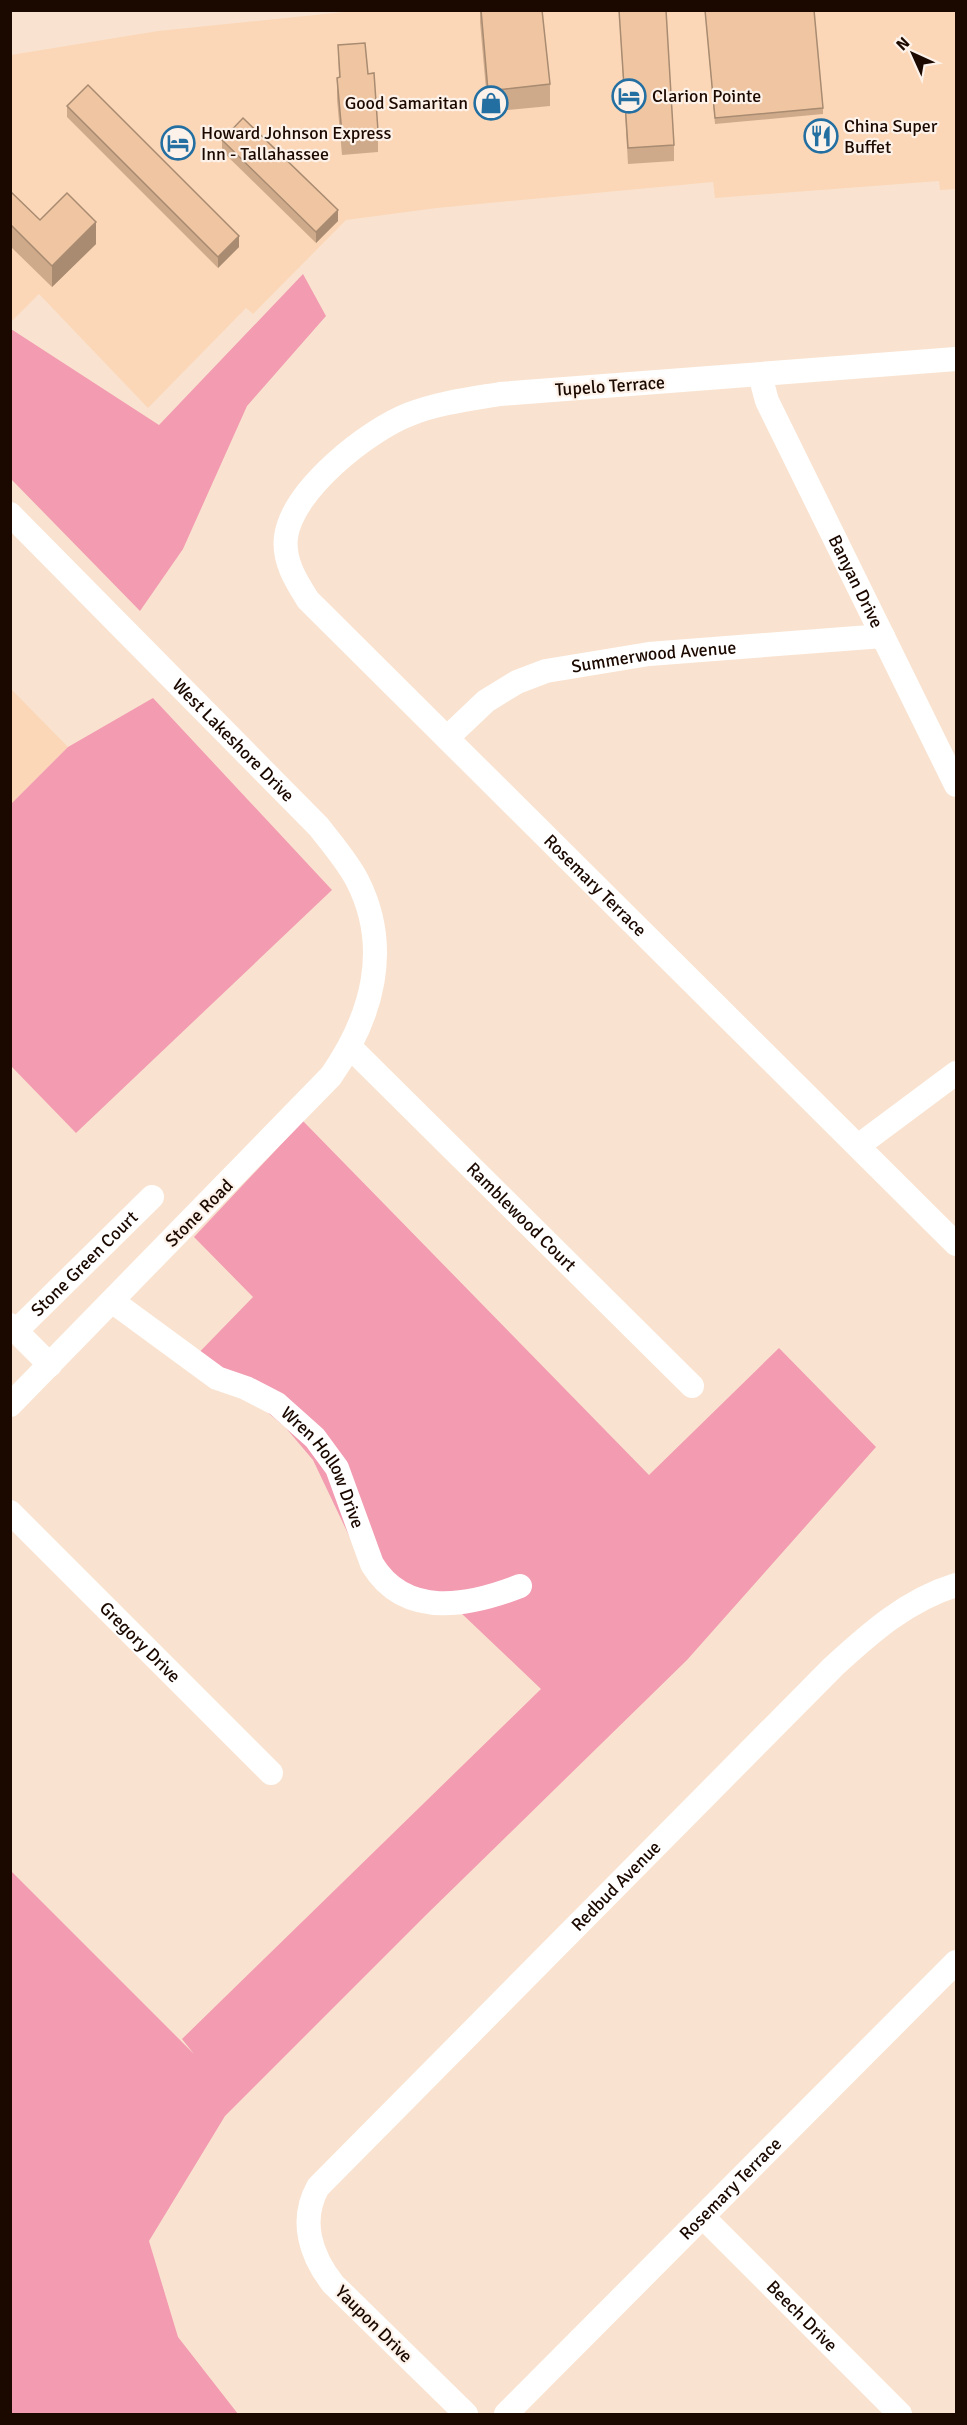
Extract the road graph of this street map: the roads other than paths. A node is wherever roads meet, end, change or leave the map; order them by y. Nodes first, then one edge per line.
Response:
1 (957, 359) edge
2 (760, 375) junction
3 (299, 504) joint
4 (10, 514) edge
5 (883, 636) junction
6 (447, 738) junction
7 (957, 785) edge
8 (368, 1008) joint
9 (351, 1048) junction
10 (957, 1072) edge
11 (858, 1146) junction
12 (152, 1197) dead end
13 (957, 1244) edge
14 (112, 1301) junction
15 (13, 1328) edge
16 (50, 1365) junction
17 (692, 1386) dead end
18 (10, 1405) edge
19 (10, 1512) edge
20 (957, 1585) edge
21 (520, 1586) dead end
22 (271, 1773) dead end
23 (951, 1978) edge
24 (703, 2217) junction
25 (308, 2218) joint
26 (466, 2415) edge
27 (506, 2415) edge
28 (900, 2415) edge

1 - 2 street, Tupelo Terrace
2 - 3 street, Tupelo Terrace
2 - 5 street, Banyan Drive
3 - 6 street, Rosemary Terrace
4 - 8 street, West Lakeshore Drive
5 - 6 street, Summerwood Avenue
5 - 7 street, Banyan Drive
6 - 11 street, Rosemary Terrace
8 - 9 street, Stone Road
9 - 14 street, Stone Road
9 - 17 street, Ramblewood Court
10 - 11 street
11 - 13 street, Rosemary Terrace
12 - 15 street, Stone Green Court
14 - 16 street, Stone Road
14 - 21 street, Wren Hollow Drive
15 - 16 street
16 - 18 street, Stone Road
19 - 22 street, Gregory Drive
20 - 25 street, Redbud Avenue
23 - 24 street, Rosemary Terrace
24 - 27 street, Rosemary Terrace
24 - 28 street, Beech Drive
25 - 26 street, Yaupon Drive

